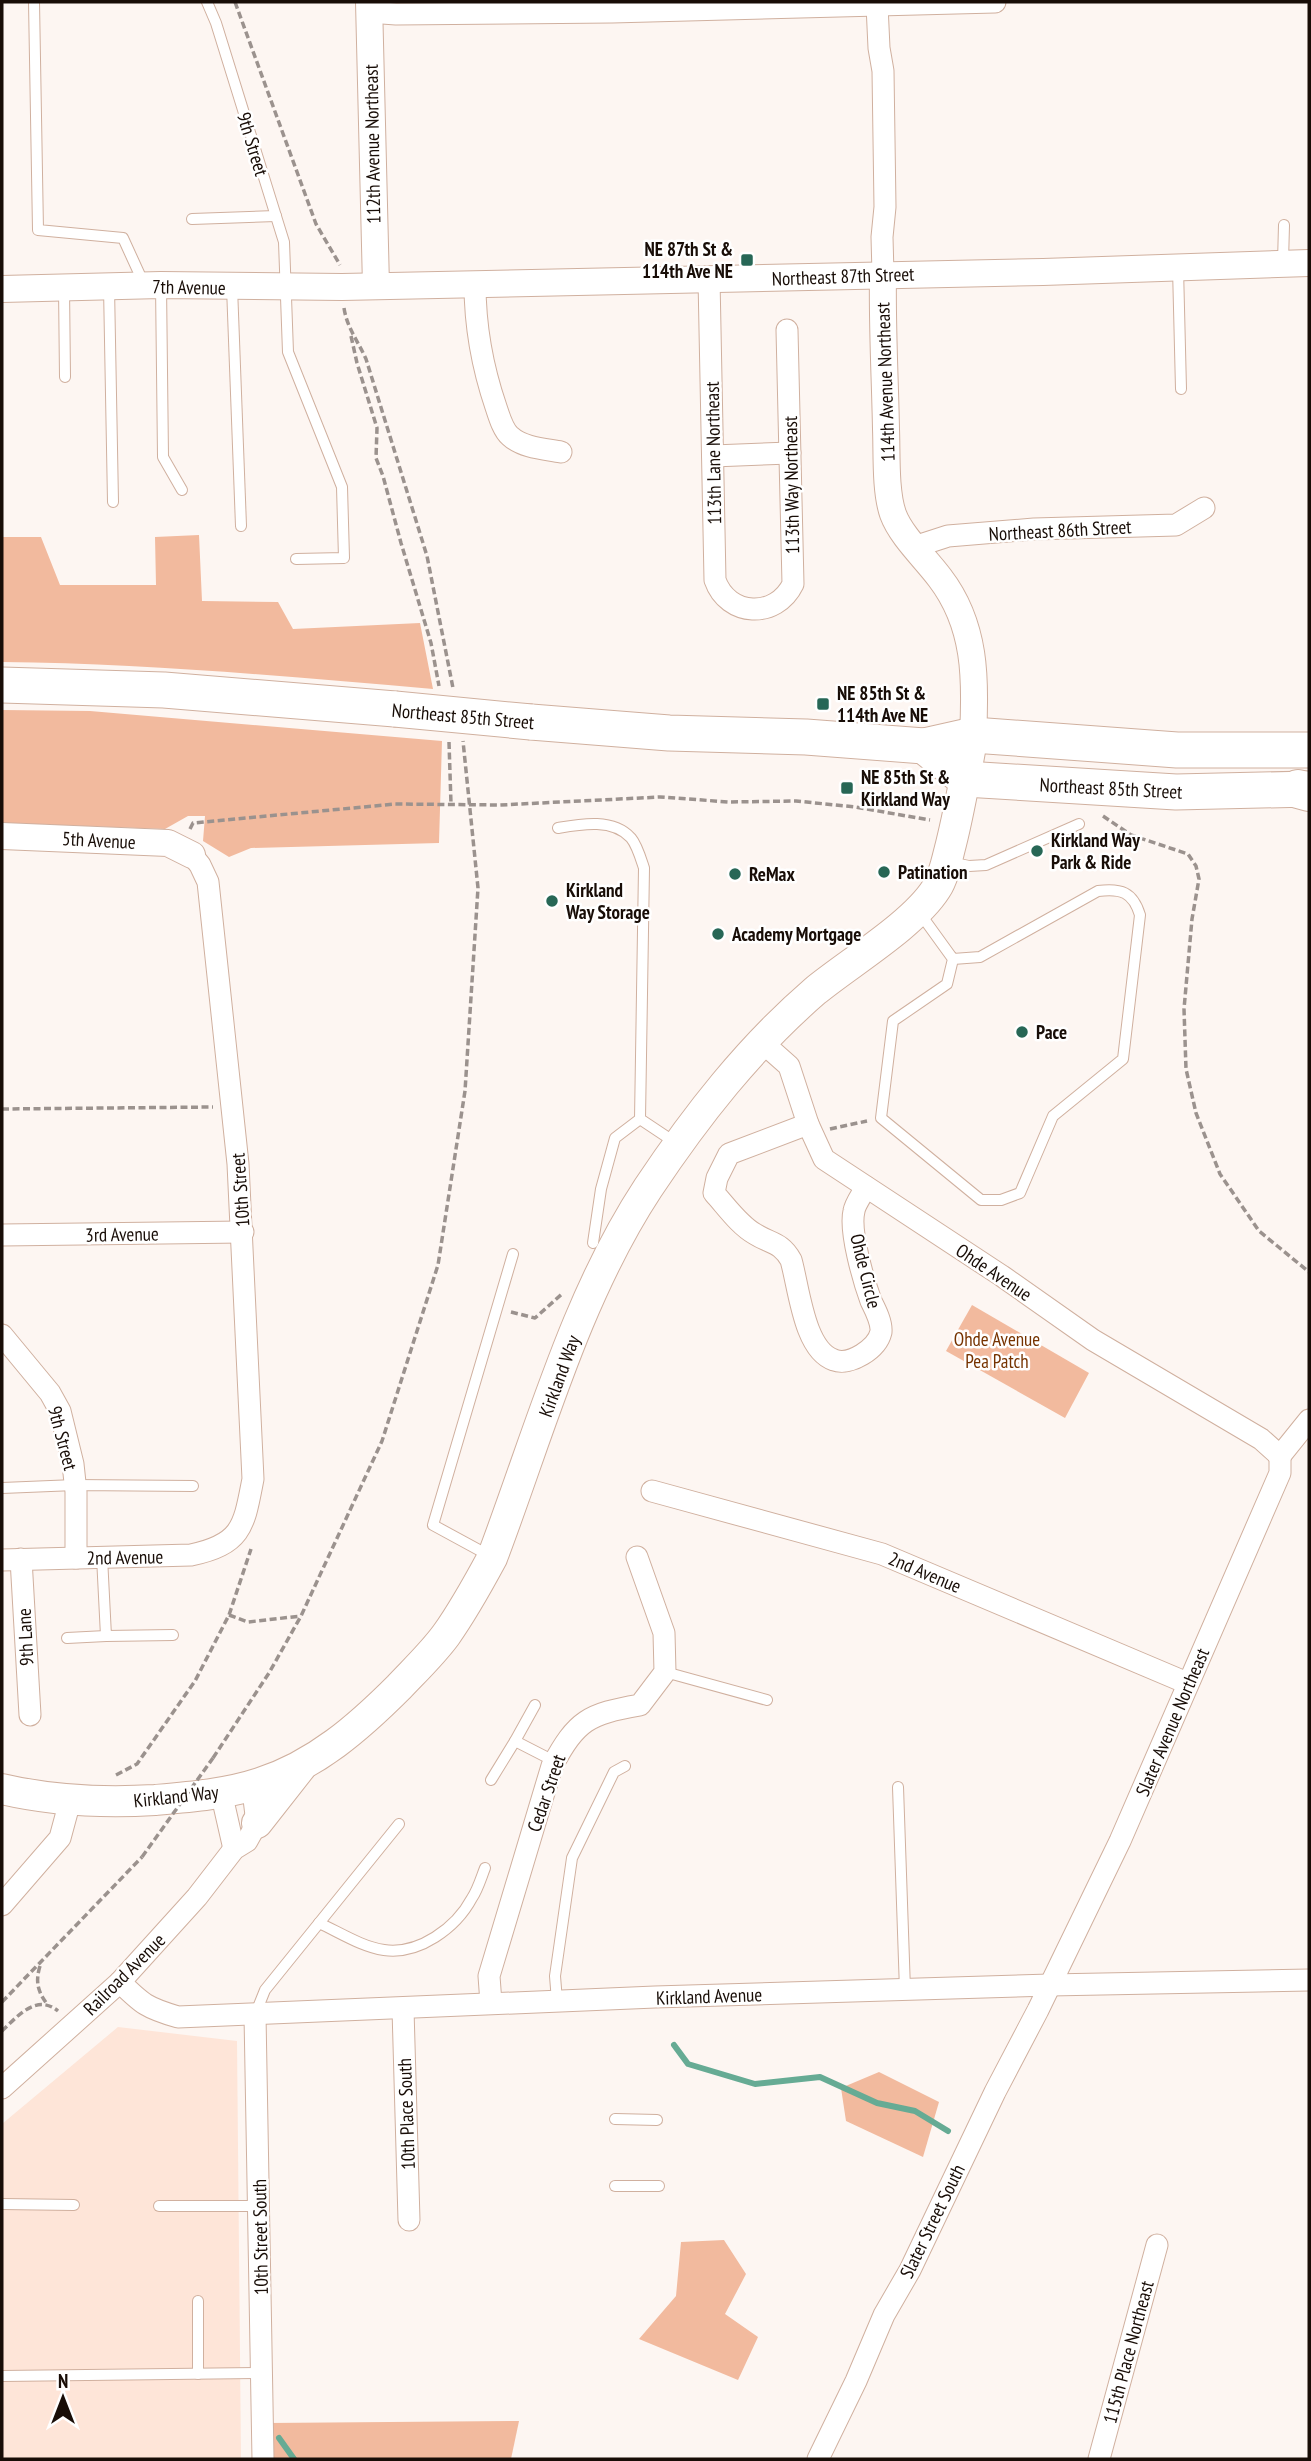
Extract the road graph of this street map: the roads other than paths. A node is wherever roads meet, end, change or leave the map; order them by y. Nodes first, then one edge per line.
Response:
1 (34, 2) edge
2 (207, 2) edge
3 (995, 2) edge
4 (877, 5) junction
5 (369, 7) edge
6 (276, 216) junction
7 (192, 219) dead end
8 (1284, 225) dead end
9 (1296, 264) edge
10 (1178, 268) junction
11 (883, 274) junction
12 (709, 279) junction
13 (475, 284) junction
14 (153, 286) junction
15 (376, 286) junction
16 (109, 287) junction
17 (232, 287) junction
18 (64, 288) junction
19 (286, 288) junction
20 (2, 289) edge
21 (788, 330) dead end
22 (65, 377) dead end
23 (1181, 389) dead end
24 (561, 452) dead end
25 (790, 453) junction
26 (713, 456) junction
27 (182, 490) dead end
28 (113, 502) dead end
29 (1204, 508) dead end
30 (241, 526) dead end
31 (914, 547) junction
32 (296, 559) dead end
33 (749, 609) joint
34 (2, 685) edge
35 (972, 735) junction
36 (924, 746) junction
37 (1309, 750) edge
38 (1237, 751) junction
39 (965, 779) junction
40 (1306, 790) edge
41 (1079, 824) dead end
42 (558, 828) dead end
43 (2, 836) edge
44 (189, 846) joint
45 (947, 861) junction
46 (918, 910) junction
47 (953, 959) junction
48 (762, 1042) junction
49 (639, 1119) junction
50 (816, 1127) junction
51 (678, 1144) junction
52 (866, 1187) junction
53 (243, 1233) junction
54 (7, 1240) edge
55 (593, 1243) dead end
56 (513, 1254) dead end
57 (2, 1335) edge
58 (1309, 1420) edge
59 (1280, 1456) junction
60 (75, 1485) junction
61 (193, 1486) dead end
62 (2, 1488) edge
63 (652, 1491) dead end
64 (240, 1529) joint
65 (102, 1557) junction
66 (637, 1557) dead end
67 (76, 1558) junction
68 (492, 1558) junction
69 (11, 1559) edge
70 (173, 1635) dead end
71 (106, 1636) junction
72 (68, 1638) dead end
73 (666, 1672) junction
74 (1187, 1683) junction
75 (767, 1700) dead end
76 (535, 1705) dead end
77 (30, 1715) dead end
78 (515, 1741) junction
79 (554, 1761) junction
80 (304, 1764) junction
81 (625, 1766) dead end
82 (491, 1780) dead end
83 (250, 1786) junction
84 (898, 1787) dead end
85 (2, 1789) edge
86 (220, 1791) junction
87 (70, 1801) junction
88 (257, 1823) junction
89 (399, 1824) dead end
90 (234, 1849) junction
91 (485, 1868) dead end
92 (2, 1905) edge
93 (319, 1923) junction
94 (1309, 1980) edge
95 (120, 1982) junction
96 (1050, 1985) junction
97 (905, 1990) junction
98 (557, 2001) junction
99 (491, 2003) junction
100 (403, 2008) junction
101 (255, 2015) junction
102 (2, 2088) edge
103 (615, 2119) dead end
104 (657, 2120) dead end
105 (615, 2186) dead end
106 (659, 2186) dead end
107 (2, 2204) edge
108 (74, 2205) dead end
109 (159, 2206) dead end
110 (260, 2206) junction
111 (409, 2220) dead end
112 (1157, 2245) dead end
113 (198, 2301) dead end
114 (262, 2373) junction
115 (198, 2374) junction
116 (2, 2376) edge
117 (263, 2459) edge
118 (818, 2459) edge
119 (1099, 2459) edge

1 - 14 lane
2 - 6 lane, 9th Street
3 - 4 street
4 - 5 street
4 - 11 street, 114th Avenue Northeast
5 - 15 street, 112th Avenue Northeast
6 - 7 lane
6 - 19 lane, 9th Street
8 - 9 lane
9 - 10 street, Northeast 87th Street
10 - 11 street, Northeast 87th Street
10 - 23 lane
11 - 12 street, Northeast 87th Street
11 - 31 street, 114th Avenue Northeast
12 - 13 street, Northeast 87th Street
12 - 26 street, 113th Lane Northeast
13 - 15 street, Northeast 87th Street
13 - 24 street
14 - 16 street, 7th Avenue
14 - 17 street, 7th Avenue
14 - 27 lane
15 - 19 street, 7th Avenue
16 - 18 street, 7th Avenue
16 - 28 lane
17 - 19 street, 7th Avenue
17 - 30 lane
18 - 20 street, 7th Avenue
18 - 22 lane
19 - 32 lane, 9th Street
21 - 25 street, 113th Way Northeast
25 - 26 street
25 - 33 street, 113th Way Northeast
26 - 33 street, 113th Lane Northeast
29 - 31 street, Northeast 86th Street
31 - 35 street, 114th Avenue Northeast
34 - 36 main road, Northeast 85th Street, bridge
35 - 36 main road, Northeast 85th Street
35 - 38 main road, Northeast 85th Street
35 - 39 main road, Kirkland Way
36 - 39 main road
37 - 38 main road, Northeast 85th Street
38 - 39 main road
39 - 40 main road, Northeast 85th Street
39 - 45 main road, Kirkland Way
41 - 45 lane
42 - 49 lane
43 - 44 street, 5th Avenue
44 - 53 street, 10th Street
45 - 46 main road, Kirkland Way
46 - 47 lane
46 - 48 main road, Kirkland Way
47 - 47 lane
48 - 50 street, Ohde Avenue
48 - 51 main road, Kirkland Way
49 - 51 lane
49 - 55 lane
50 - 52 street, Ohde Avenue
50 - 52 street, Ohde Circle
51 - 68 main road, Kirkland Way
52 - 59 street, Ohde Avenue
53 - 54 street, 3rd Avenue
53 - 64 street, 10th Street
56 - 68 lane
57 - 60 street, 9th Street
58 - 59 street
59 - 74 street, Slater Avenue Northeast
60 - 61 lane
60 - 62 lane
60 - 67 street, 9th Street
63 - 74 street, 2nd Avenue
64 - 65 street, 2nd Avenue
65 - 67 street, 2nd Avenue
65 - 71 lane
66 - 73 street
67 - 69 street, 2nd Avenue
68 - 80 main road, Kirkland Way
69 - 77 street, 9th Lane
70 - 71 lane
71 - 72 lane
73 - 75 lane
73 - 79 street, Cedar Street
74 - 96 street, Slater Avenue Northeast
76 - 78 lane
78 - 79 lane
78 - 82 lane
79 - 99 street, Cedar Street
80 - 83 main road, Kirkland Way
80 - 88 main road
81 - 98 lane
83 - 86 main road, Kirkland Way
83 - 88 street
84 - 97 lane
85 - 87 main road, Kirkland Way
86 - 87 main road, Kirkland Way
86 - 90 street
87 - 92 street
88 - 90 street, Railroad Avenue
89 - 93 lane
90 - 95 street, Railroad Avenue
91 - 93 lane
93 - 101 lane
94 - 96 street, Kirkland Avenue
95 - 101 street, Kirkland Avenue
95 - 102 street, Railroad Avenue
96 - 97 street, Kirkland Avenue
96 - 118 street, Slater Street South
97 - 98 street, Kirkland Avenue
98 - 99 street, Kirkland Avenue
99 - 100 street, Kirkland Avenue
100 - 101 street, Kirkland Avenue
100 - 111 street, 10th Place South
101 - 110 street, 10th Street South
103 - 104 lane
105 - 106 lane
107 - 108 lane
109 - 110 lane
110 - 114 street, 10th Street South
112 - 119 street, 115th Place Northeast
113 - 115 lane
114 - 115 lane
114 - 117 street, 10th Street South
115 - 116 lane

